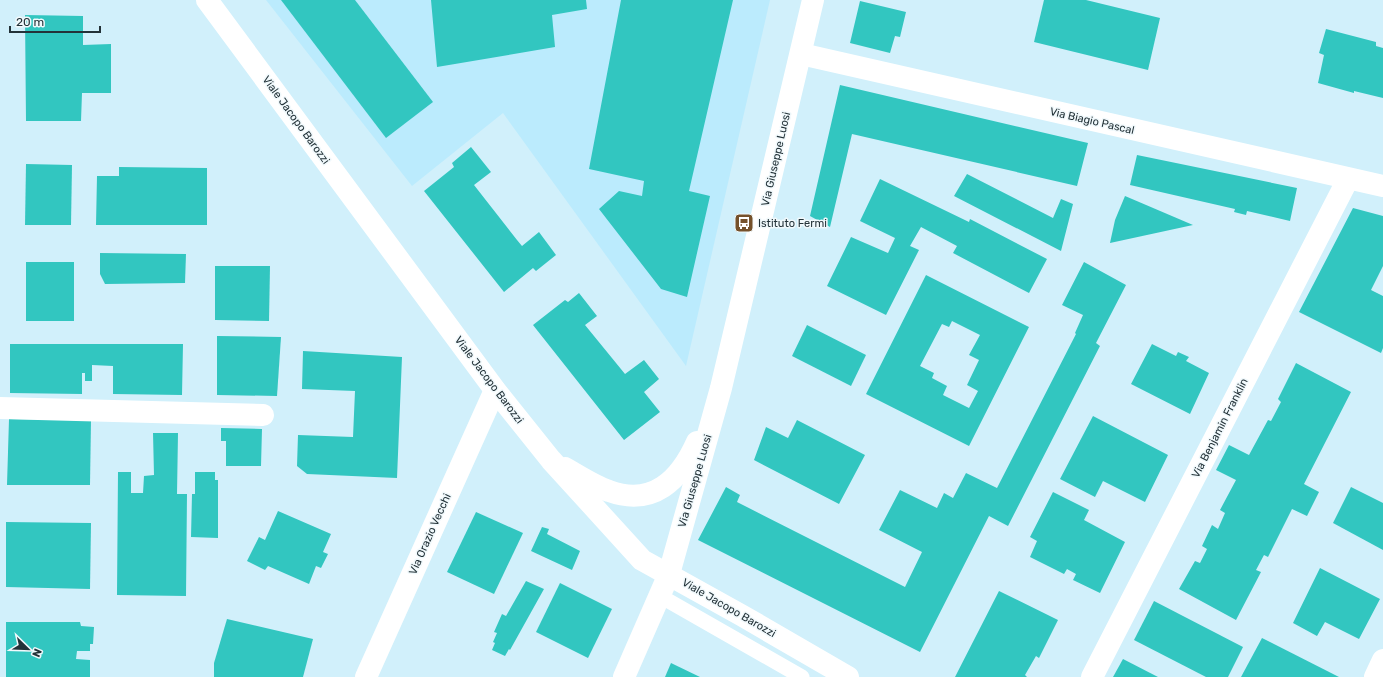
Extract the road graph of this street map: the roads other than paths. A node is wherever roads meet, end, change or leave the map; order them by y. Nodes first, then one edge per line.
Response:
1 (207, 0) edge
2 (813, 0) edge
3 (801, 54) junction
4 (1348, 179) junction
5 (1383, 186) edge
6 (721, 388) junction
7 (495, 390) junction
8 (0, 408) edge
9 (263, 415) dead end
10 (551, 460) junction
11 (669, 574) junction
12 (660, 596) junction
13 (1383, 660) edge
14 (366, 677) edge
15 (624, 677) edge
16 (802, 677) edge
17 (848, 677) edge
18 (1092, 677) edge
19 (1374, 677) edge

1 - 7 street, Viale Jacopo Barozzi
2 - 3 street, Via Giuseppe Luosi
3 - 4 street, Via Biagio Pascal
3 - 6 street, Via Giuseppe Luosi
4 - 5 street, Via Biagio Pascal
4 - 18 street, Via Benjamin Franklin
6 - 10 street, Via Giuseppe Luosi
6 - 11 street, Via Giuseppe Luosi
7 - 10 street, Viale Jacopo Barozzi
7 - 14 street, Via Orazio Vecchi
8 - 9 street
10 - 11 street, Viale Jacopo Barozzi
11 - 12 street, Via Giuseppe Luosi
11 - 17 street, Viale Jacopo Barozzi
12 - 15 street, Via Giuseppe Luosi
12 - 16 lane
13 - 19 street

